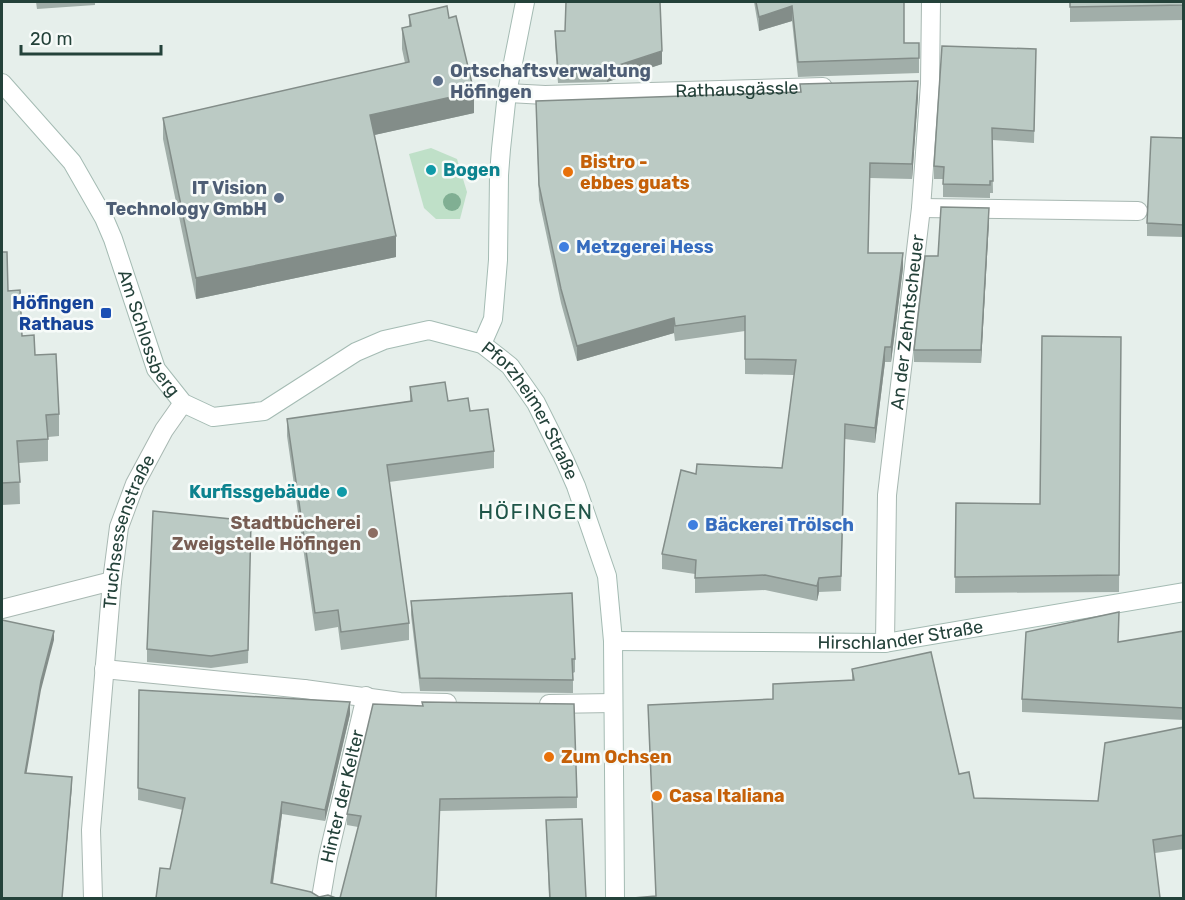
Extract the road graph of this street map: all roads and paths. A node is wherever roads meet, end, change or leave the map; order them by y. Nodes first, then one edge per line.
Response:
1 (525, 2) edge
2 (931, 2) edge
3 (2, 83) edge
4 (930, 84) junction
5 (907, 85) edge
6 (837, 87) edge
7 (507, 93) junction
8 (921, 208) junction
9 (1138, 212) dead end
10 (482, 344) junction
11 (183, 403) junction
12 (111, 581) junction
13 (1184, 592) edge
14 (2, 609) edge
15 (613, 641) junction
16 (885, 643) junction
17 (104, 669) junction
18 (366, 696) junction
19 (469, 703) edge
20 (613, 703) junction
21 (526, 704) edge
22 (93, 898) edge
23 (321, 898) edge
24 (615, 898) edge

1 - 7 street, Pforzheimer Straße
2 - 4 street, An der Zehntscheuer
3 - 11 street, Am Schlossberg
4 - 5 street
4 - 8 street, An der Zehntscheuer
6 - 7 street, Rathausgässle
7 - 10 street, Pforzheimer Straße
8 - 9 street
8 - 16 street, An der Zehntscheuer
10 - 11 street, Am Schlossberg
10 - 15 street, Pforzheimer Straße
11 - 12 street, Truchsessenstraße
12 - 14 street
12 - 17 street, Truchsessenstraße
13 - 16 street, Hirschlander Straße
15 - 16 street, Hirschlander Straße
15 - 20 street, Pforzheimer Straße
17 - 18 street
17 - 22 street, Truchsessenstraße
18 - 19 street
18 - 23 street, Hinter der Kelter
20 - 21 street
20 - 24 street, Pforzheimer Straße

